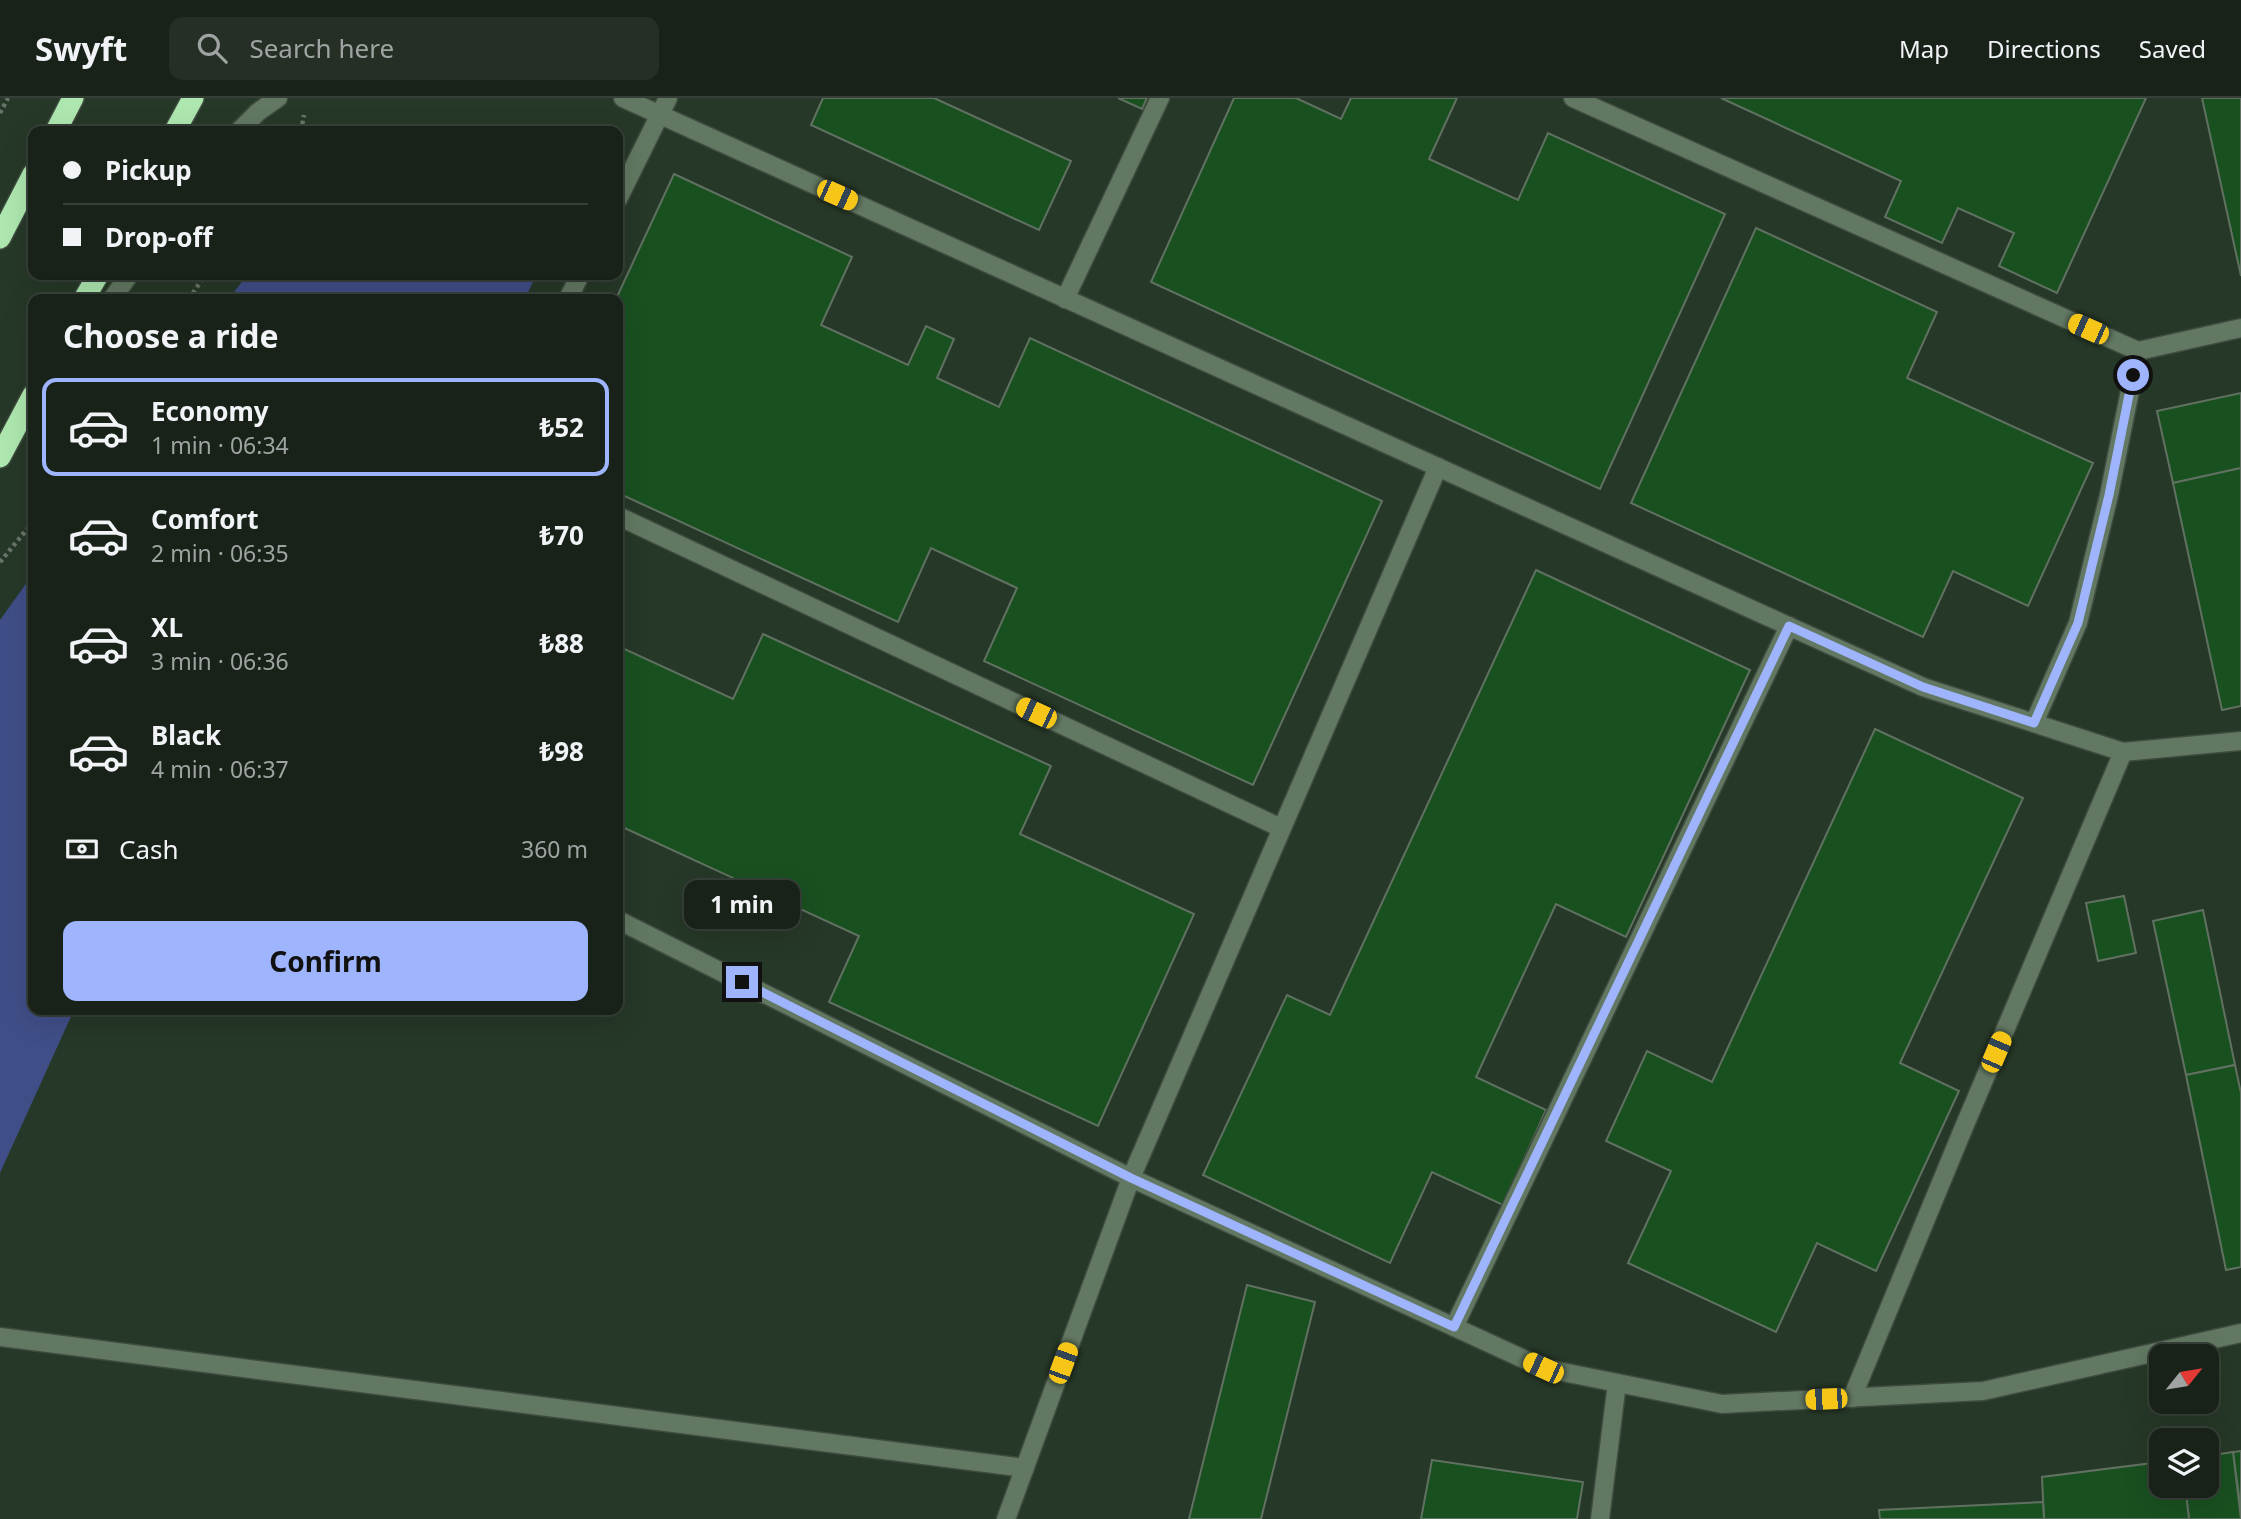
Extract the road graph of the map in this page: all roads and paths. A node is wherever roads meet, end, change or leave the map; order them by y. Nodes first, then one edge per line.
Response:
1 (8, 98) edge
2 (73, 98) edge
3 (193, 98) edge
4 (278, 98) edge
5 (623, 98) edge
6 (667, 98) edge
7 (1160, 98) edge
8 (1573, 98) edge
9 (0, 113) edge
10 (659, 115) junction
11 (58, 126) edge
12 (178, 126) edge
13 (244, 126) edge
14 (28, 184) edge
15 (623, 189) edge
16 (0, 238) edge
17 (1065, 299) junction
18 (2241, 328) edge
19 (2138, 351) junction
20 (28, 404) edge
21 (28, 423) edge
22 (0, 457) edge
23 (0, 465) edge
24 (1437, 467) junction
25 (623, 518) edge
26 (28, 528) edge
27 (0, 562) edge
28 (1789, 626) junction
29 (2034, 723) junction
30 (2241, 741) edge
31 (2123, 752) junction
32 (1281, 828) junction
33 (623, 923) edge
34 (1131, 1178) junction
35 (1454, 1327) junction
36 (2241, 1333) edge
37 (0, 1337) edge
38 (1617, 1383) junction
39 (1852, 1398) junction
40 (1025, 1468) junction
41 (1006, 1519) edge
42 (1600, 1519) edge

1 - 9 path
2 - 11 highway
3 - 12 highway
4 - 13 street
5 - 10 street
6 - 10 street
7 - 17 street
8 - 19 street
10 - 15 street
10 - 17 street
14 - 16 highway
17 - 24 street
18 - 19 street
19 - 29 street
20 - 22 highway
21 - 23 street
24 - 28 street
24 - 32 street
25 - 32 street
26 - 27 path
28 - 29 street
28 - 35 street
29 - 31 street
30 - 31 street
31 - 39 street
32 - 34 street
33 - 34 street
34 - 35 street
34 - 40 street
35 - 38 street
36 - 39 street
37 - 40 street
38 - 39 street
38 - 42 street
40 - 41 street

